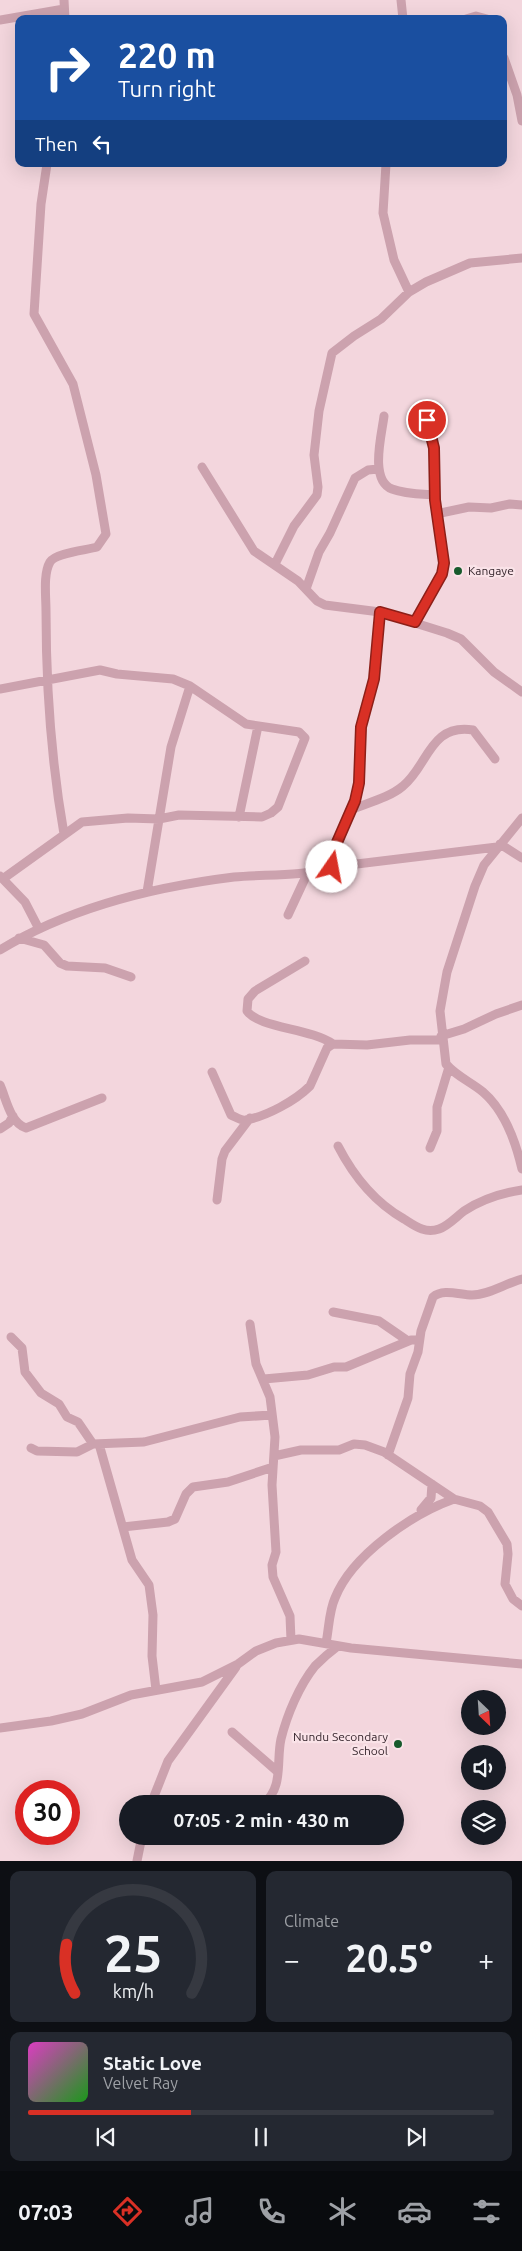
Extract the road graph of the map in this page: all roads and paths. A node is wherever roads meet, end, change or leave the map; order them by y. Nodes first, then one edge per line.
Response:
1 (401, 0) edge
2 (64, 4) edge
3 (20, 15) edge
4 (403, 15) edge
5 (15, 16) edge
6 (0, 20) edge
7 (507, 67) edge
8 (522, 120) edge
9 (47, 167) edge
10 (386, 167) edge
11 (522, 258) edge
12 (409, 292) junction
13 (384, 416) dead end
14 (422, 417) dead end
15 (202, 467) dead end
16 (378, 469) junction
17 (435, 495) junction
18 (522, 506) edge
19 (436, 514) junction
20 (275, 564) junction
21 (306, 589) junction
22 (380, 612) junction
23 (415, 622) junction
24 (49, 680) junction
25 (190, 686) junction
26 (0, 688) edge
27 (522, 692) edge
28 (258, 726) junction
29 (496, 759) dead end
30 (350, 810) junction
31 (239, 817) junction
32 (522, 818) edge
33 (159, 819) junction
34 (64, 834) junction
35 (498, 846) junction
36 (522, 858) edge
37 (332, 867) junction
38 (308, 872) junction
39 (2, 877) edge
40 (147, 892) junction
41 (288, 915) dead end
42 (39, 929) junction
43 (18, 938) junction
44 (0, 950) edge
45 (305, 961) dead end
46 (131, 976) dead end
47 (522, 1005) edge
48 (442, 1038) junction
49 (333, 1044) junction
50 (449, 1068) junction
51 (212, 1072) dead end
52 (0, 1085) edge
53 (102, 1098) dead end
54 (12, 1116) junction
55 (250, 1118) junction
56 (0, 1129) edge
57 (338, 1146) dead end
58 (430, 1148) dead end
59 (522, 1169) edge
60 (522, 1190) edge
61 (217, 1200) dead end
62 (522, 1279) edge
63 (333, 1312) dead end
64 (250, 1324) dead end
65 (11, 1337) dead end
66 (419, 1340) junction
67 (408, 1341) junction
68 (264, 1379) junction
69 (272, 1415) junction
70 (96, 1444) junction
71 (31, 1448) dead end
72 (388, 1455) junction
73 (274, 1456) junction
74 (273, 1467) junction
75 (432, 1484) junction
76 (454, 1499) junction
77 (419, 1515) junction
78 (123, 1527) junction
79 (522, 1606) edge
80 (291, 1640) junction
81 (326, 1643) junction
82 (338, 1646) junction
83 (238, 1664) junction
84 (522, 1664) edge
85 (156, 1690) junction
86 (0, 1728) edge
87 (232, 1732) dead end
88 (278, 1772) junction
89 (155, 1795) edge
90 (272, 1795) edge
91 (140, 1845) edge
92 (137, 1861) edge

1 - 4 street
2 - 3 street
5 - 6 street
7 - 8 street
9 - 24 street
10 - 12 street
11 - 12 street
12 - 20 street
13 - 16 street
14 - 17 street
15 - 20 street
16 - 17 street
16 - 21 street
17 - 19 street
18 - 19 street
19 - 23 street
20 - 21 street
21 - 22 street
22 - 23 street
22 - 30 street
23 - 27 street
24 - 25 street
24 - 26 street
24 - 34 street
25 - 28 street
25 - 33 street
28 - 31 street
28 - 31 street
29 - 30 street
30 - 37 street
31 - 33 street
32 - 35 street
33 - 34 street
33 - 40 street
34 - 39 street
35 - 36 street
35 - 37 street
35 - 48 street
37 - 38 street
38 - 40 street
38 - 41 street
39 - 42 street
40 - 42 street
42 - 43 street
43 - 44 street
43 - 46 street
45 - 49 street
47 - 48 street
48 - 49 street
48 - 50 street
49 - 55 street
50 - 58 street
50 - 59 street
51 - 55 street
52 - 54 street
53 - 54 street
54 - 56 street
55 - 61 street
57 - 60 street
62 - 66 street
63 - 67 street
64 - 68 street
65 - 70 street
66 - 67 street
66 - 72 street
67 - 68 street
68 - 69 street
69 - 70 street
69 - 73 street
70 - 71 street
70 - 78 street
72 - 73 street
72 - 75 street
73 - 74 street
74 - 78 street
74 - 80 street
75 - 76 street
75 - 77 street
76 - 77 street
76 - 79 street
77 - 81 street
78 - 85 street
80 - 81 street
80 - 83 street
81 - 82 street
82 - 84 street
82 - 88 street
83 - 85 street
83 - 89 street
85 - 86 street
87 - 88 street
88 - 90 street
91 - 92 street

